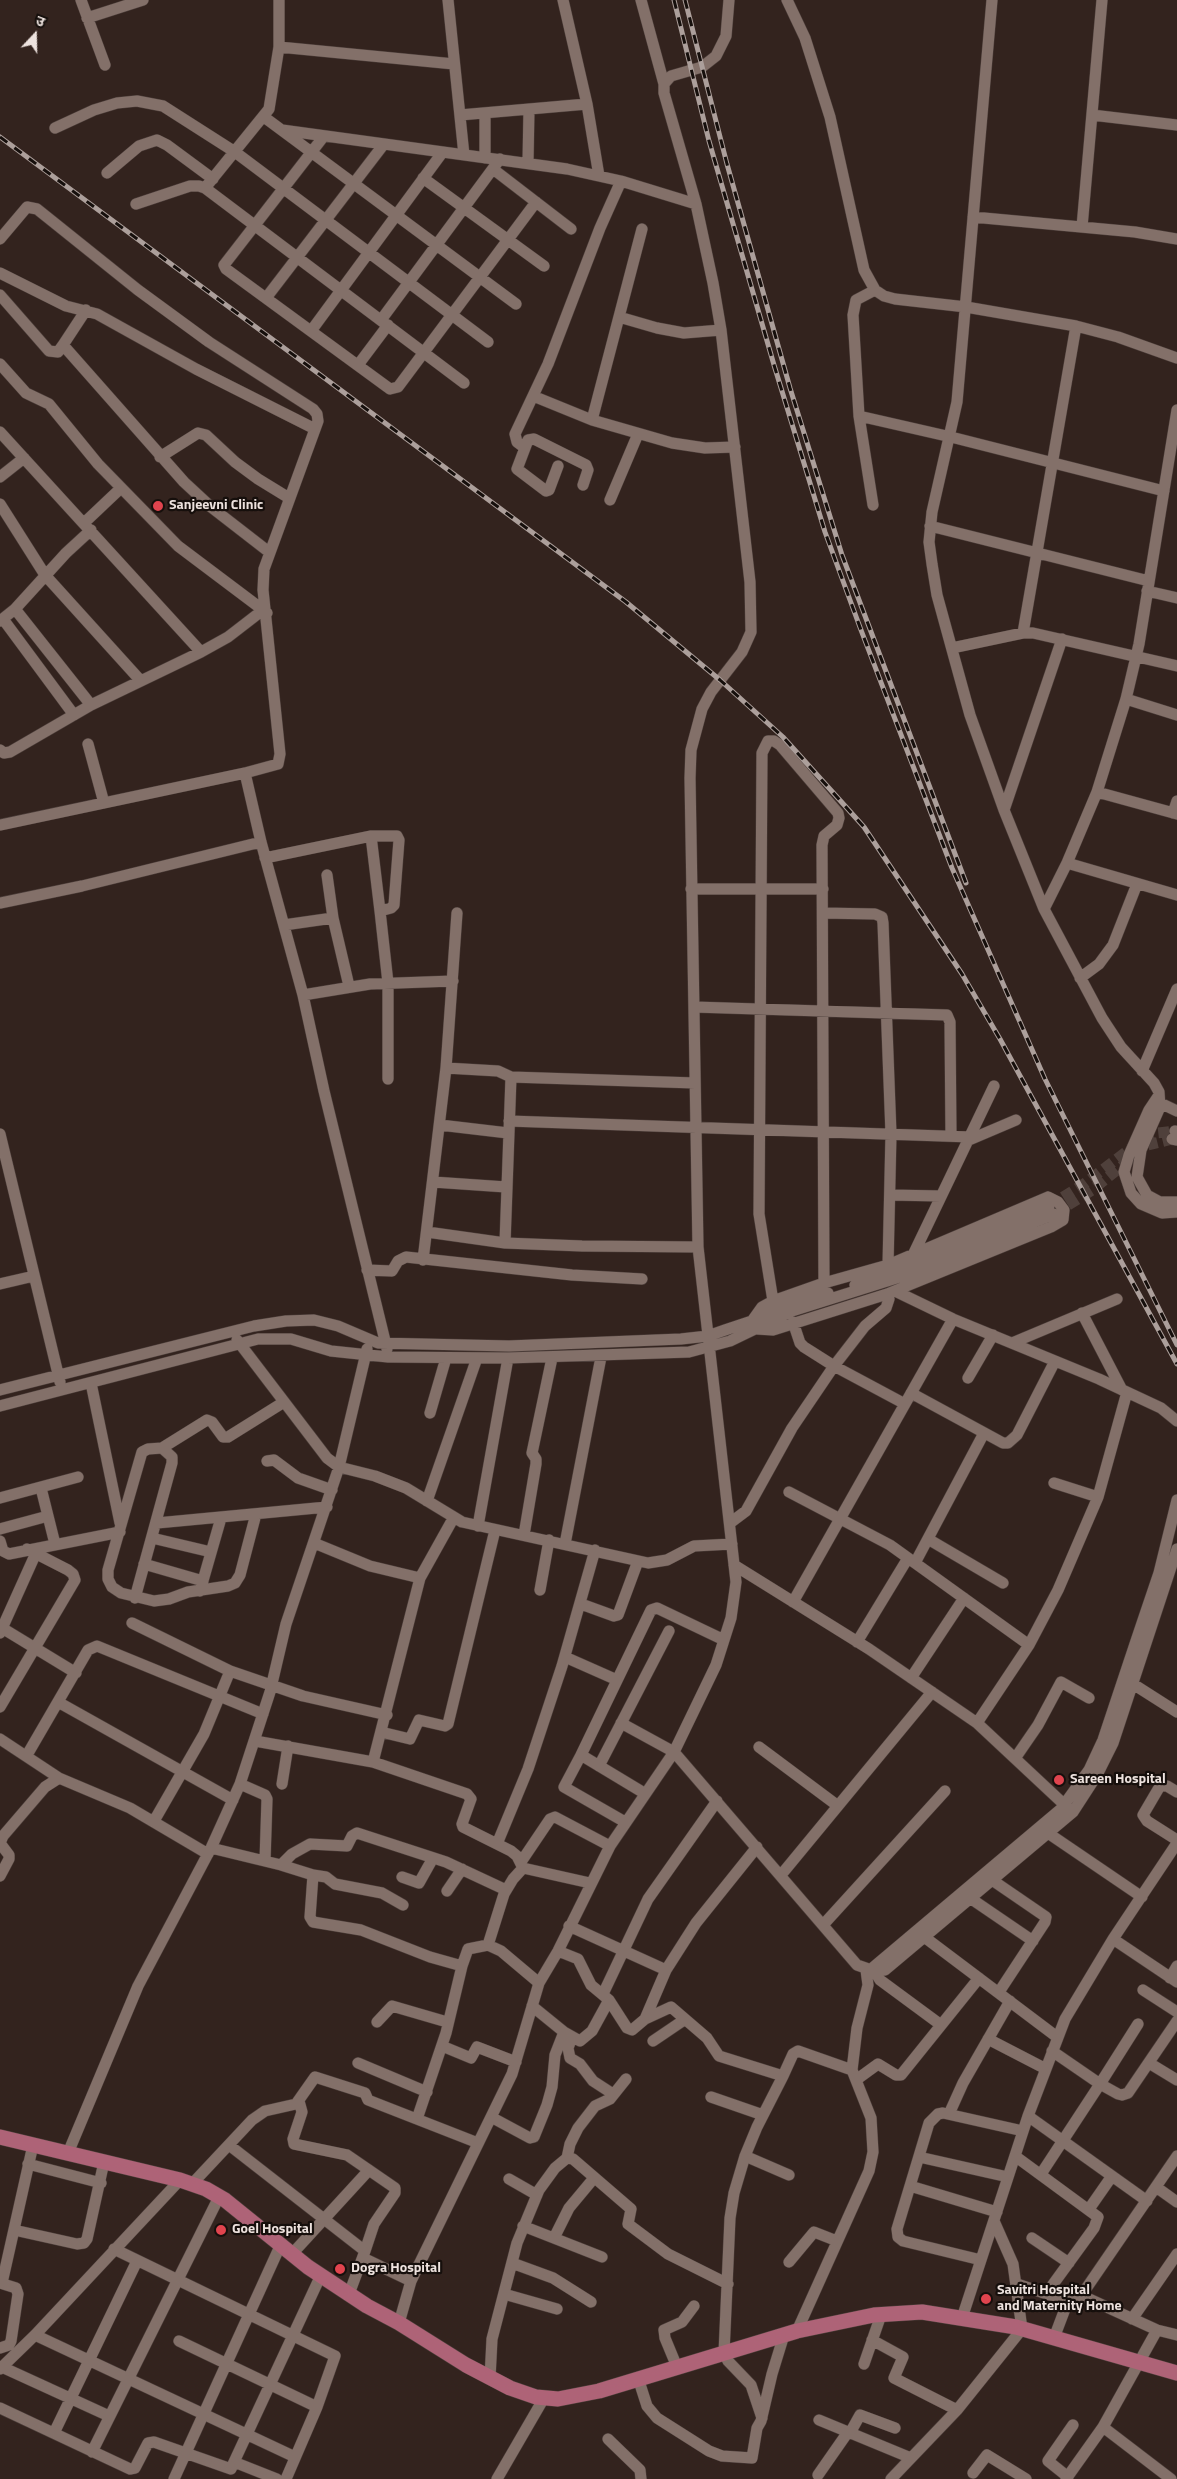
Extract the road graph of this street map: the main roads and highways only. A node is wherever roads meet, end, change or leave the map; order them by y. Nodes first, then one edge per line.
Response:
1 (0, 2137) edge
2 (1177, 2372) edge

1 - 2 main road

